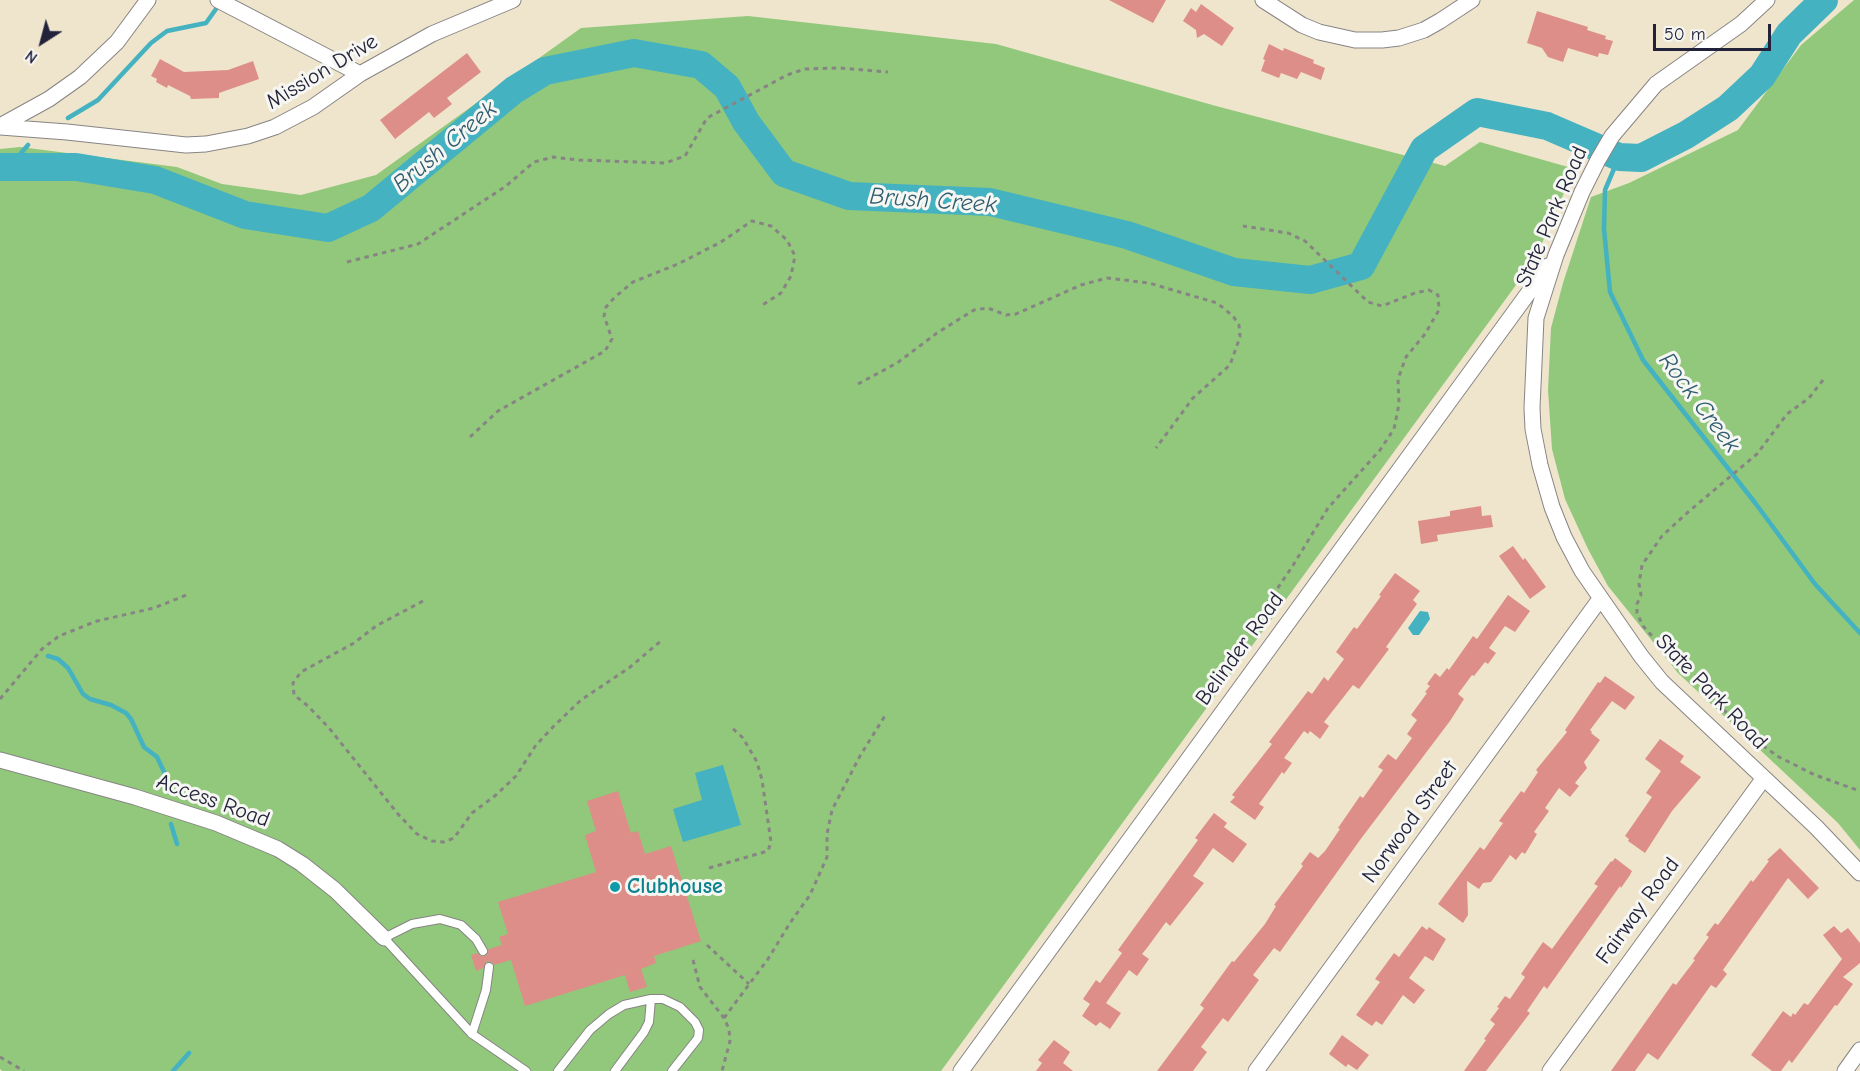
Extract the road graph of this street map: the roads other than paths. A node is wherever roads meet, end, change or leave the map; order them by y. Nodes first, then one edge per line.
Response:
1 (148, 0) edge
2 (218, 0) edge
3 (513, 0) edge
4 (1263, 0) edge
5 (1472, 0) edge
6 (1767, 0) edge
7 (360, 74) junction
8 (0, 126) edge
9 (1556, 255) junction
10 (1600, 599) junction
11 (0, 760) edge
12 (1764, 778) junction
13 (1860, 873) edge
14 (384, 938) junction
15 (483, 951) dead end
16 (489, 966) dead end
17 (651, 999) junction
18 (472, 1034) junction
19 (1860, 1050) edge
20 (526, 1071) edge
21 (558, 1071) edge
22 (615, 1071) edge
23 (672, 1071) edge
24 (961, 1071) edge
25 (1256, 1071) edge
26 (1550, 1071) edge
27 (1845, 1071) edge

1 - 8 street
2 - 7 street
3 - 7 street, Mission Drive
4 - 5 street
6 - 9 street, State Park Road
7 - 8 street, Mission Drive
9 - 10 street, State Park Road
9 - 24 street, Belinder Road
10 - 12 street, State Park Road
10 - 25 street, Norwood Street
11 - 14 street, Access Road
12 - 13 street, State Park Road
12 - 26 street, Fairway Road
14 - 15 lane
14 - 18 lane
16 - 18 lane
17 - 21 lane
17 - 22 lane
17 - 23 lane
18 - 20 lane
19 - 27 street

